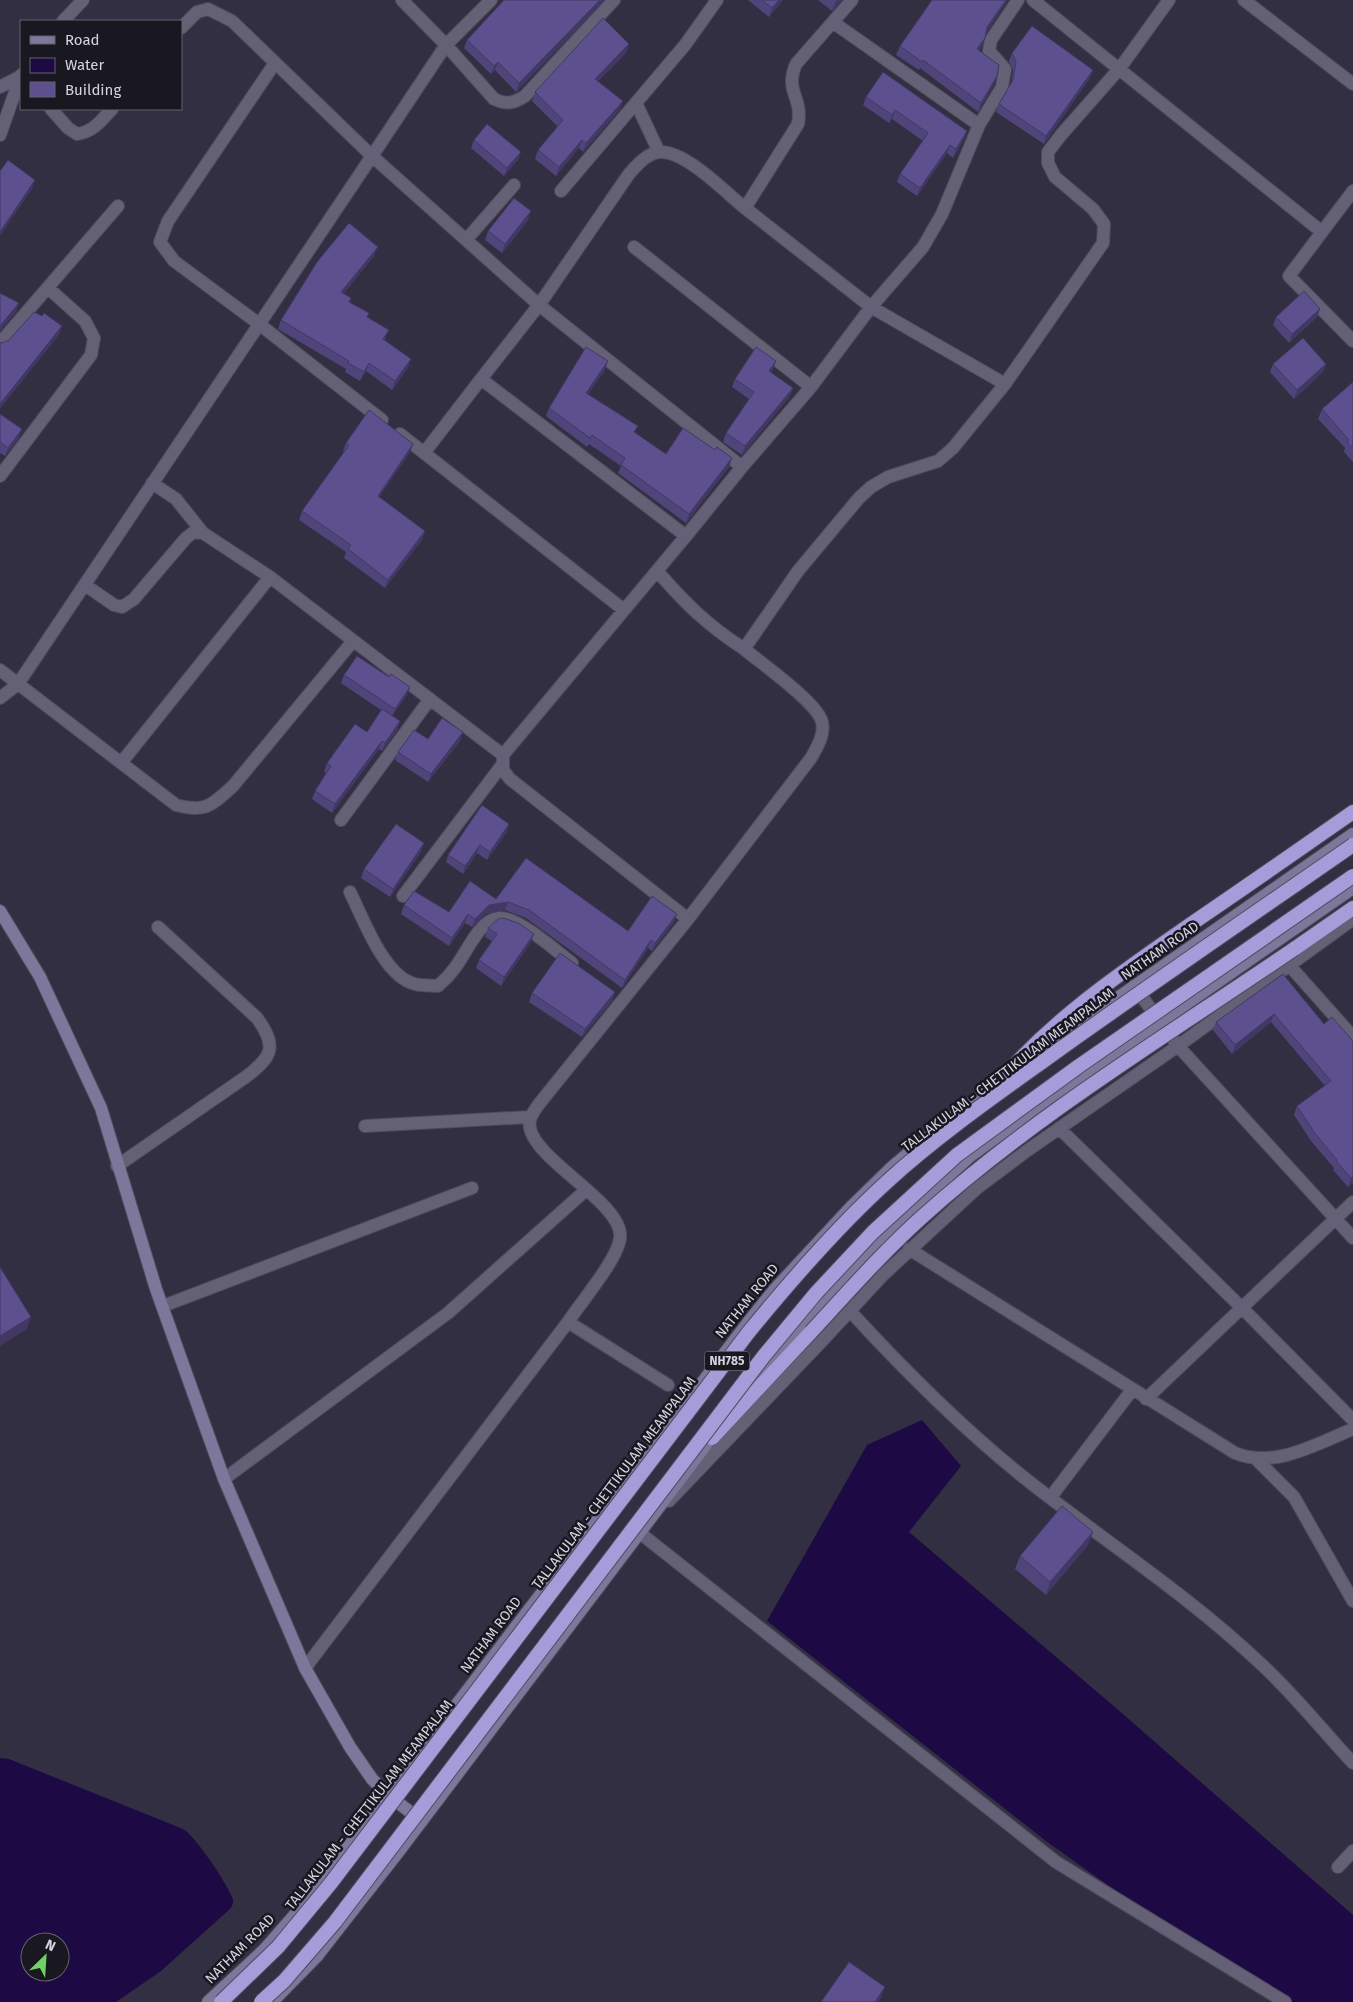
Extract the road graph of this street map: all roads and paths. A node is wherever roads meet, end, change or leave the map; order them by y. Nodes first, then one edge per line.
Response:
1 (83, 0) edge
2 (402, 0) edge
3 (491, 0) edge
4 (614, 0) edge
5 (716, 0) edge
6 (852, 0) edge
7 (1018, 0) edge
8 (1033, 0) edge
9 (1169, 0) edge
10 (1244, 0) edge
11 (63, 20) edge
12 (834, 23) junction
13 (182, 27) edge
14 (446, 45) junction
15 (275, 63) junction
16 (1120, 68) junction
17 (20, 76) edge
18 (20, 78) edge
19 (1353, 84) edge
20 (0, 87) edge
21 (636, 103) junction
22 (51, 110) edge
23 (111, 110) edge
24 (979, 125) junction
25 (0, 135) edge
26 (659, 152) junction
27 (372, 156) junction
28 (514, 185) dead end
29 (561, 191) dead end
30 (1353, 192) edge
31 (118, 206) dead end
32 (745, 208) junction
33 (1322, 232) junction
34 (466, 240) junction
35 (634, 247) dead end
36 (48, 288) junction
37 (540, 305) junction
38 (871, 307) junction
39 (259, 324) junction
40 (1353, 341) edge
41 (0, 343) edge
42 (481, 379) junction
43 (1004, 384) junction
44 (811, 388) junction
45 (424, 453) junction
46 (742, 467) junction
47 (0, 476) edge
48 (152, 483) junction
49 (203, 533) junction
50 (686, 536) junction
51 (657, 571) junction
52 (270, 578) junction
53 (85, 585) junction
54 (624, 610) junction
55 (353, 642) junction
56 (744, 649) junction
57 (0, 670) edge
58 (18, 684) junction
59 (0, 698) edge
60 (430, 699) junction
61 (502, 760) junction
62 (121, 763) junction
63 (1353, 812) edge
64 (341, 820) dead end
65 (1353, 834) edge
66 (1353, 845) edge
67 (1353, 876) edge
68 (1353, 888) edge
69 (350, 892) dead end
70 (403, 896) dead end
71 (1353, 908) edge
72 (0, 911) edge
73 (688, 919) junction
74 (1353, 919) edge
75 (158, 927) dead end
76 (1288, 966) junction
77 (584, 971) edge
78 (1134, 986) junction
79 (1161, 1022) junction
80 (1353, 1037) edge
81 (1178, 1046) junction
82 (1001, 1080) junction
83 (530, 1117) junction
84 (365, 1126) dead end
85 (1058, 1128) junction
86 (117, 1166) junction
87 (472, 1188) dead end
88 (586, 1190) junction
89 (1353, 1202) edge
90 (1335, 1219) junction
91 (1353, 1238) edge
92 (909, 1249) junction
93 (163, 1306) junction
94 (1242, 1308) junction
95 (850, 1311) junction
96 (568, 1322) junction
97 (668, 1386) dead end
98 (1132, 1390) junction
99 (1146, 1399) junction
100 (1353, 1420) edge
101 (1353, 1429) edge
102 (712, 1438) junction
103 (1255, 1458) junction
104 (224, 1479) junction
105 (1050, 1498) junction
106 (643, 1529) junction
107 (1353, 1601) edge
108 (305, 1668) junction
109 (1353, 1763) edge
110 (388, 1795) junction
111 (422, 1821) junction
112 (1353, 1851) edge
113 (1338, 1868) dead end
114 (208, 2002) edge
115 (221, 2002) edge
116 (261, 2002) edge
117 (272, 2002) edge
118 (1285, 2002) edge

1 - 11 street
2 - 14 street
3 - 14 street
4 - 14 street
5 - 21 street
6 - 12 street
7 - 24 street
8 - 16 street
9 - 16 street
10 - 19 street
12 - 24 street
12 - 32 street
13 - 15 street
14 - 27 street
15 - 27 street
15 - 39 street
16 - 33 street
16 - 43 street
17 - 20 street
18 - 25 street
21 - 26 street
21 - 29 street
22 - 23 street
24 - 38 street
26 - 32 street
26 - 37 street
27 - 34 street
27 - 39 street
28 - 34 street
30 - 33 street
31 - 36 street
32 - 38 street
33 - 40 street
34 - 37 street
35 - 44 street
36 - 41 street
36 - 47 street
37 - 42 street
37 - 46 street
38 - 43 street
38 - 44 street
39 - 45 street
39 - 48 street
42 - 45 street
42 - 50 street
43 - 56 street
44 - 46 street
45 - 54 street
46 - 50 street
48 - 49 street
48 - 53 street
49 - 52 street
49 - 53 street
50 - 51 street
51 - 54 street
51 - 56 street
52 - 55 street
52 - 62 street
53 - 58 street
54 - 61 street
55 - 60 street
55 - 62 street
56 - 73 street
57 - 58 street
58 - 59 street
58 - 62 street
60 - 61 street
60 - 64 street
61 - 70 street
61 - 73 street
63 - 82 highway
65 - 78 main road, NATHAM ROAD
66 - 115 highway, TALLAKULAM - CHETTIKULAM MEAMPALAM / NH785, bridge
67 - 116 highway, NH785, bridge
68 - 79 main road
69 - 77 street
71 - 102 highway, bridge
72 - 86 main road
73 - 83 street
74 - 76 street
75 - 86 street
76 - 80 street
76 - 81 street
78 - 79 street
78 - 82 main road, NATHAM ROAD
79 - 81 street
79 - 102 main road
81 - 85 street
81 - 90 street
82 - 110 main road, NATHAM ROAD
83 - 84 street
83 - 88 street
85 - 92 street
85 - 94 street
86 - 93 main road
87 - 93 street
88 - 96 street
88 - 104 street
89 - 90 street
90 - 91 street
90 - 94 street
92 - 95 street
92 - 98 street
93 - 104 main road
94 - 99 street
94 - 100 street
95 - 105 street
95 - 106 street
96 - 97 street
96 - 108 street
98 - 99 street
98 - 105 street
99 - 103 street
101 - 103 street
102 - 106 main road
103 - 107 street
104 - 108 main road
105 - 109 street
106 - 111 main road
106 - 118 street
108 - 110 main road
110 - 111 main road
110 - 114 main road, NATHAM ROAD
111 - 117 main road
112 - 113 street

